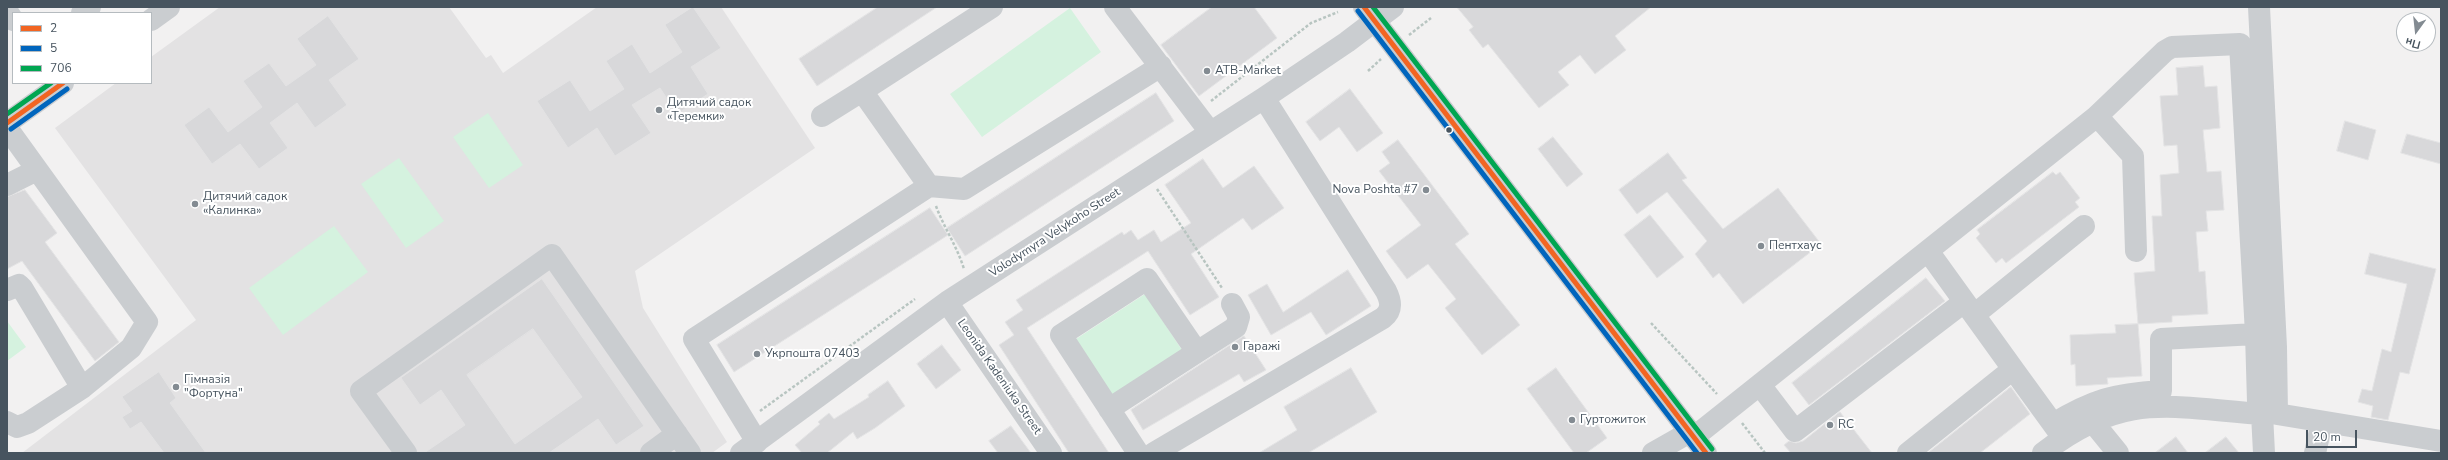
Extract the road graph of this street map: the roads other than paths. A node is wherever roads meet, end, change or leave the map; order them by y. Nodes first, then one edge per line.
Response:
1 (992, 7) edge
2 (1115, 7) edge
3 (1393, 7) edge
4 (2259, 7) edge
5 (1369, 14) edge
6 (1161, 66) junction
7 (61, 84) edge
8 (862, 91) junction
9 (1264, 98) junction
10 (822, 116) dead end
11 (2098, 116) junction
12 (7, 123) edge
13 (7, 128) edge
14 (1210, 132) junction
15 (38, 170) junction
16 (7, 185) edge
17 (929, 186) junction
18 (2084, 226) dead end
19 (2136, 250) dead end
20 (1928, 251) junction
21 (7, 290) edge
22 (947, 302) junction
23 (1232, 304) road end
24 (1969, 308) junction
25 (2256, 334) junction
26 (1197, 352) junction
27 (2013, 369) junction
28 (1760, 385) junction
29 (82, 388) junction
30 (2258, 402) dead end
31 (1109, 409) junction
32 (2092, 421) junction
33 (7, 422) edge
34 (2322, 422) junction
35 (2058, 431) junction
36 (677, 434) junction
37 (1697, 441) edge
38 (2441, 441) edge
39 (749, 447) edge
40 (406, 453) edge
41 (651, 453) edge
42 (690, 453) edge
43 (1051, 453) edge
44 (1138, 453) edge
45 (1154, 453) edge
46 (1653, 453) edge
47 (1908, 453) edge
48 (2043, 453) edge
49 (2118, 453) edge
50 (2264, 453) edge
51 (2315, 453) edge

1 - 8 street
2 - 6 street
3 - 5 street, Volodymyra Velykoho Street
4 - 34 street
5 - 9 street, Volodymyra Velykoho Street
5 - 37 main road
6 - 14 street
6 - 17 street
7 - 12 street
8 - 10 street
8 - 17 street
9 - 14 street, Volodymyra Velykoho Street
9 - 45 street
11 - 19 street
11 - 20 street
11 - 25 street
13 - 15 street
14 - 22 street, Volodymyra Velykoho Street
15 - 16 street
15 - 29 street
17 - 39 street
18 - 24 street
20 - 24 street
20 - 28 street
21 - 29 street
22 - 39 street, Volodymyra Velykoho Street
22 - 43 street, Leonida Kadeniuka Street
23 - 26 street
24 - 27 street
24 - 28 street
25 - 30 street
25 - 35 street
26 - 31 street
26 - 31 street
27 - 35 street
27 - 47 street
28 - 37 street
29 - 33 street
31 - 44 street
32 - 35 street
32 - 49 street
32 - 50 street
34 - 38 street
34 - 51 street
35 - 48 street
36 - 40 street
36 - 41 street
36 - 42 street
37 - 46 street

